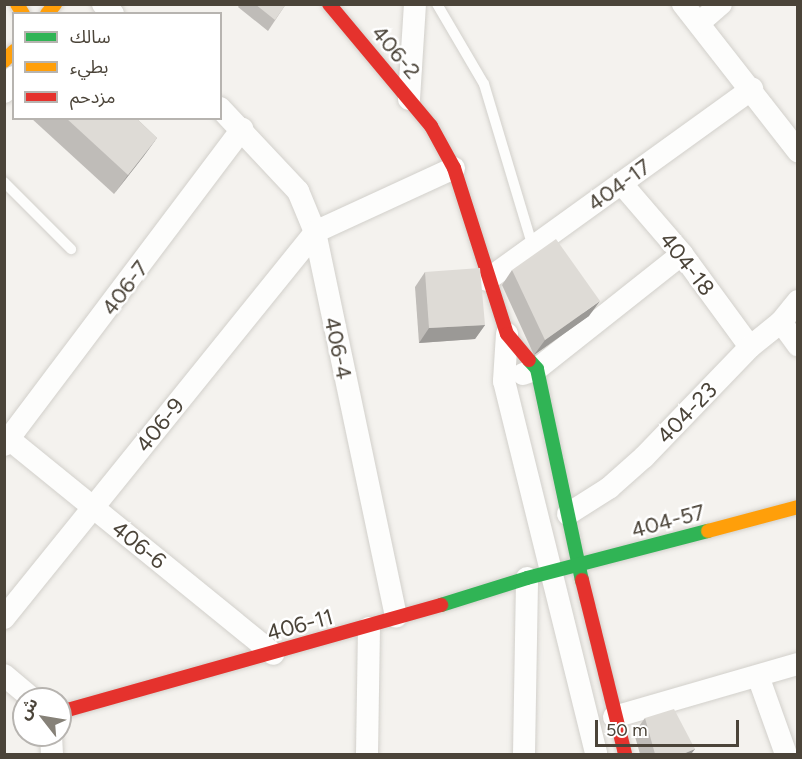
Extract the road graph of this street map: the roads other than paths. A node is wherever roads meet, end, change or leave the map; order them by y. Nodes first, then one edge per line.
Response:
1 (328, 4) edge
2 (415, 4) edge
3 (437, 4) edge
4 (683, 4) edge
5 (721, 4) edge
6 (699, 24) junction
7 (752, 89) junction
8 (409, 99) junction
9 (222, 110) edge
10 (242, 129) junction
11 (798, 151) edge
12 (454, 168) junction
13 (4, 182) edge
14 (621, 183) junction
15 (315, 232) junction
16 (533, 247) junction
17 (71, 249) dead end
18 (682, 254) junction
19 (487, 280) junction
20 (798, 301) edge
21 (782, 322) junction
22 (507, 334) junction
23 (798, 345) edge
24 (750, 347) junction
25 (537, 369) junction
26 (504, 381) junction
27 (6, 440) edge
28 (93, 507) junction
29 (798, 507) edge
30 (568, 514) junction
31 (579, 567) junction
32 (538, 576) junction
33 (396, 617) junction
34 (4, 618) edge
35 (369, 628) junction
36 (273, 654) junction
37 (798, 664) edge
38 (4, 675) edge
39 (758, 676) junction
40 (18, 687) edge
41 (72, 709) edge
42 (614, 717) junction
43 (367, 754) edge
44 (524, 754) edge
45 (596, 754) edge
46 (625, 754) edge
47 (786, 754) edge

1 - 8 street, 406-2
2 - 8 street
3 - 16 lane
4 - 6 street
5 - 6 street
6 - 7 street
7 - 11 street
7 - 14 street, 404-17
8 - 12 street, 406-2
9 - 10 street, 406-4
10 - 15 street, 406-4
10 - 27 street, 406-7
12 - 15 street
12 - 19 street, 406-2
13 - 17 lane
14 - 16 street, 404-17
14 - 18 street, 404-18
15 - 28 street, 406-9
15 - 33 street, 406-4
16 - 19 street, 404-17
18 - 24 street, 404-18
18 - 25 street
19 - 22 street, 406-2
20 - 21 street, 404-23
21 - 23 street
21 - 24 street, 404-23
22 - 25 street
22 - 26 street
24 - 30 street, 404-23
25 - 26 street
25 - 30 street
26 - 32 street
27 - 28 street, 406-6
28 - 34 street, 406-9
28 - 36 street, 406-6
29 - 31 street, 404-57
30 - 31 street
31 - 32 street, 404-57
31 - 42 street
32 - 33 street, 406-11
32 - 44 street
32 - 45 street
33 - 35 street, 406-11
35 - 36 street, 406-11
35 - 43 street
36 - 41 street, 406-11
37 - 39 street
38 - 40 street
39 - 42 street
39 - 47 street
42 - 46 street

